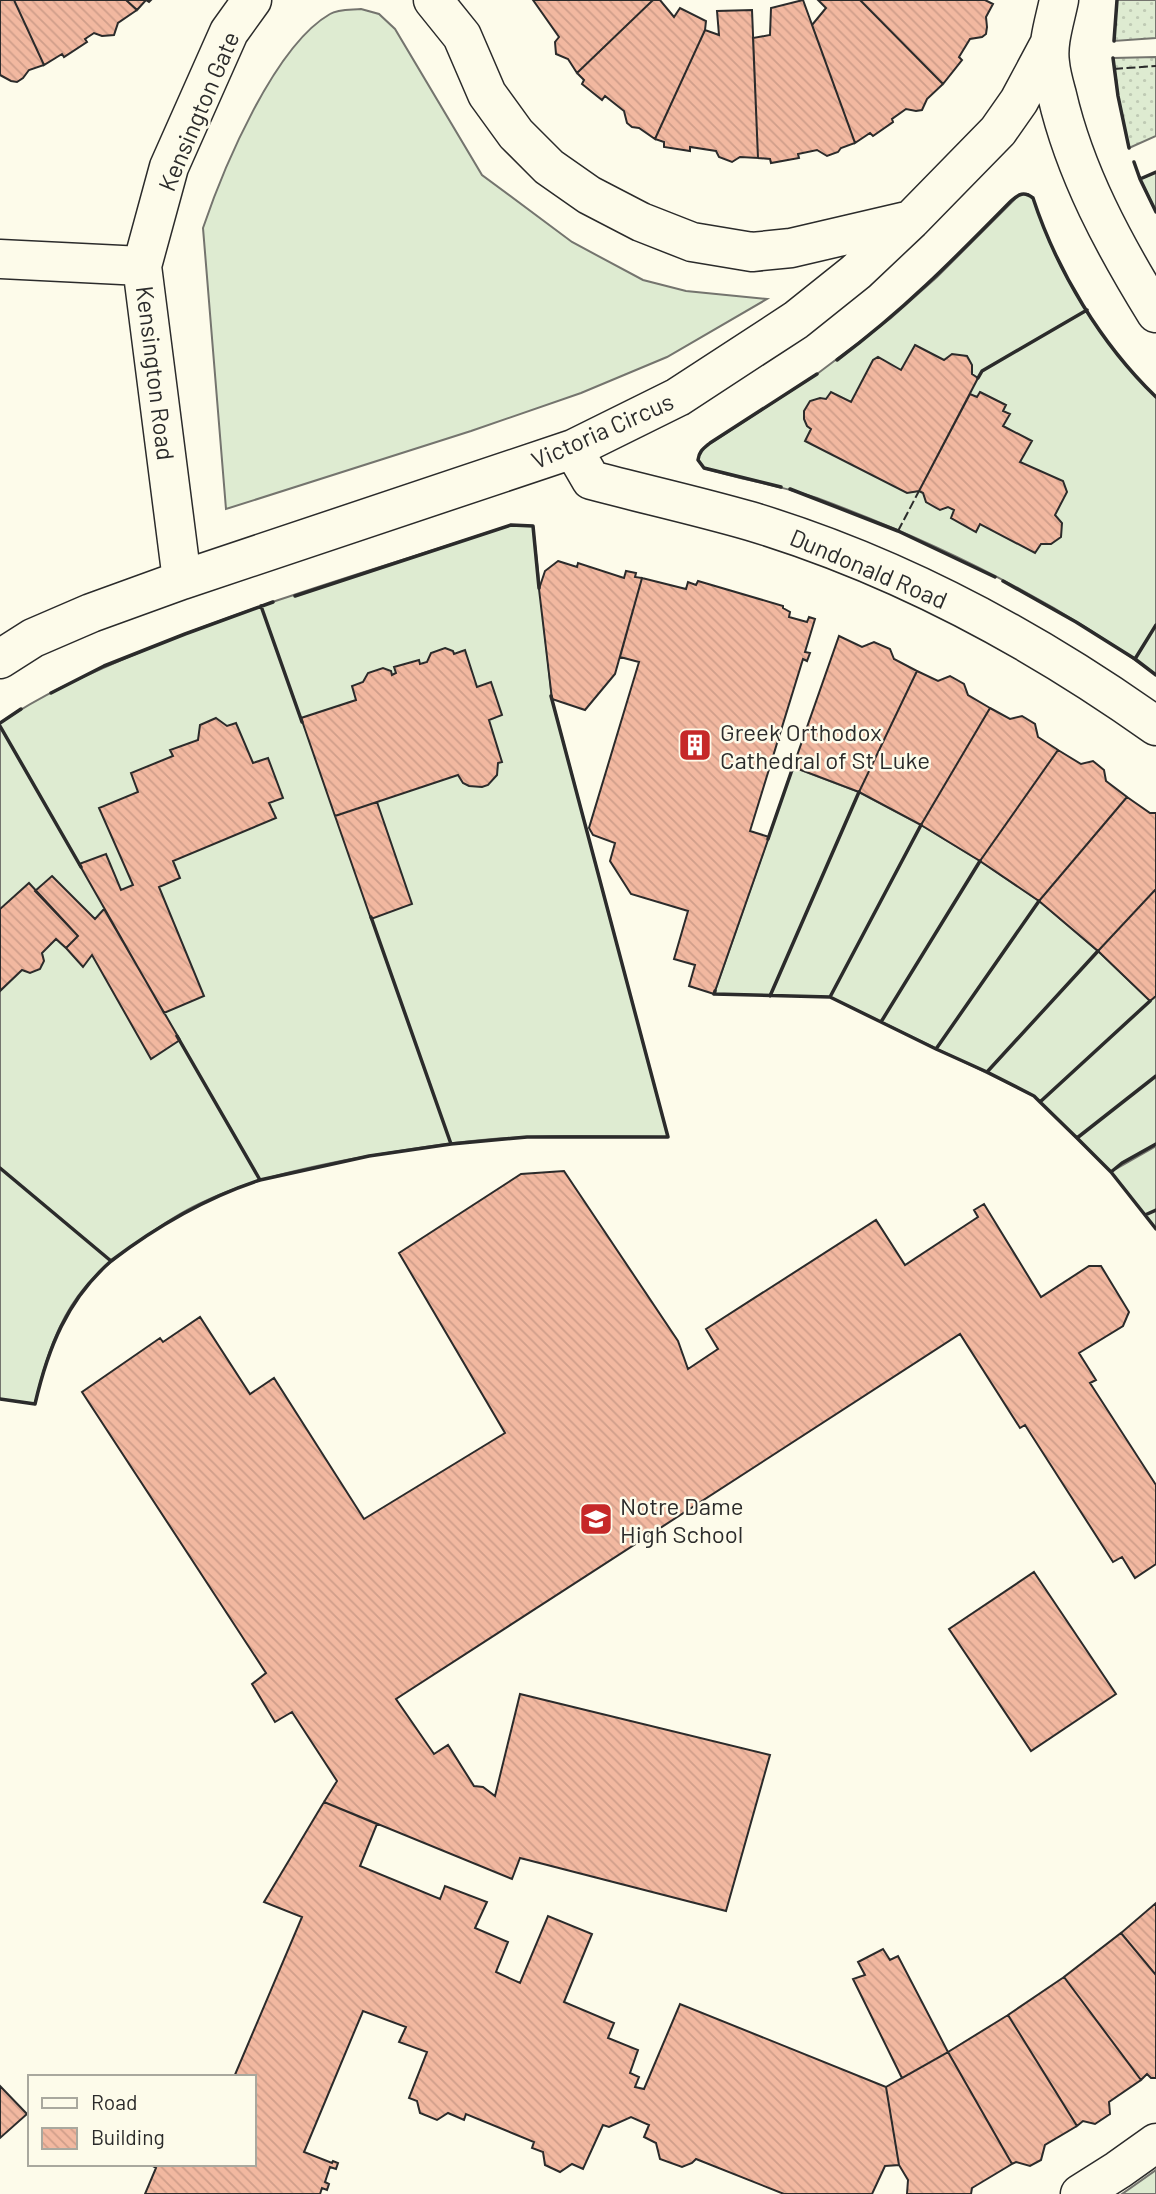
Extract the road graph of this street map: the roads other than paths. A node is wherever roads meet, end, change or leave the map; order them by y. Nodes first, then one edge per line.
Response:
1 (252, 0) edge
2 (433, 0) edge
3 (1059, 0) edge
4 (1050, 43) junction
5 (911, 220) junction
6 (0, 259) edge
7 (142, 266) junction
8 (1156, 313) edge
9 (573, 449) junction
10 (182, 580) junction
11 (0, 659) edge
12 (1156, 726) edge
13 (1156, 2143) edge
14 (1080, 2194) edge

1 - 7 street, Kensington Gate
2 - 5 street
3 - 4 street
4 - 5 street, Victoria Circus
4 - 8 street
5 - 9 street, Victoria Circus
6 - 7 street, Kensington Road
7 - 10 street, Kensington Road
9 - 10 street, Victoria Circus
9 - 12 street, Dundonald Road
10 - 11 street, Victoria Circus
13 - 14 street

